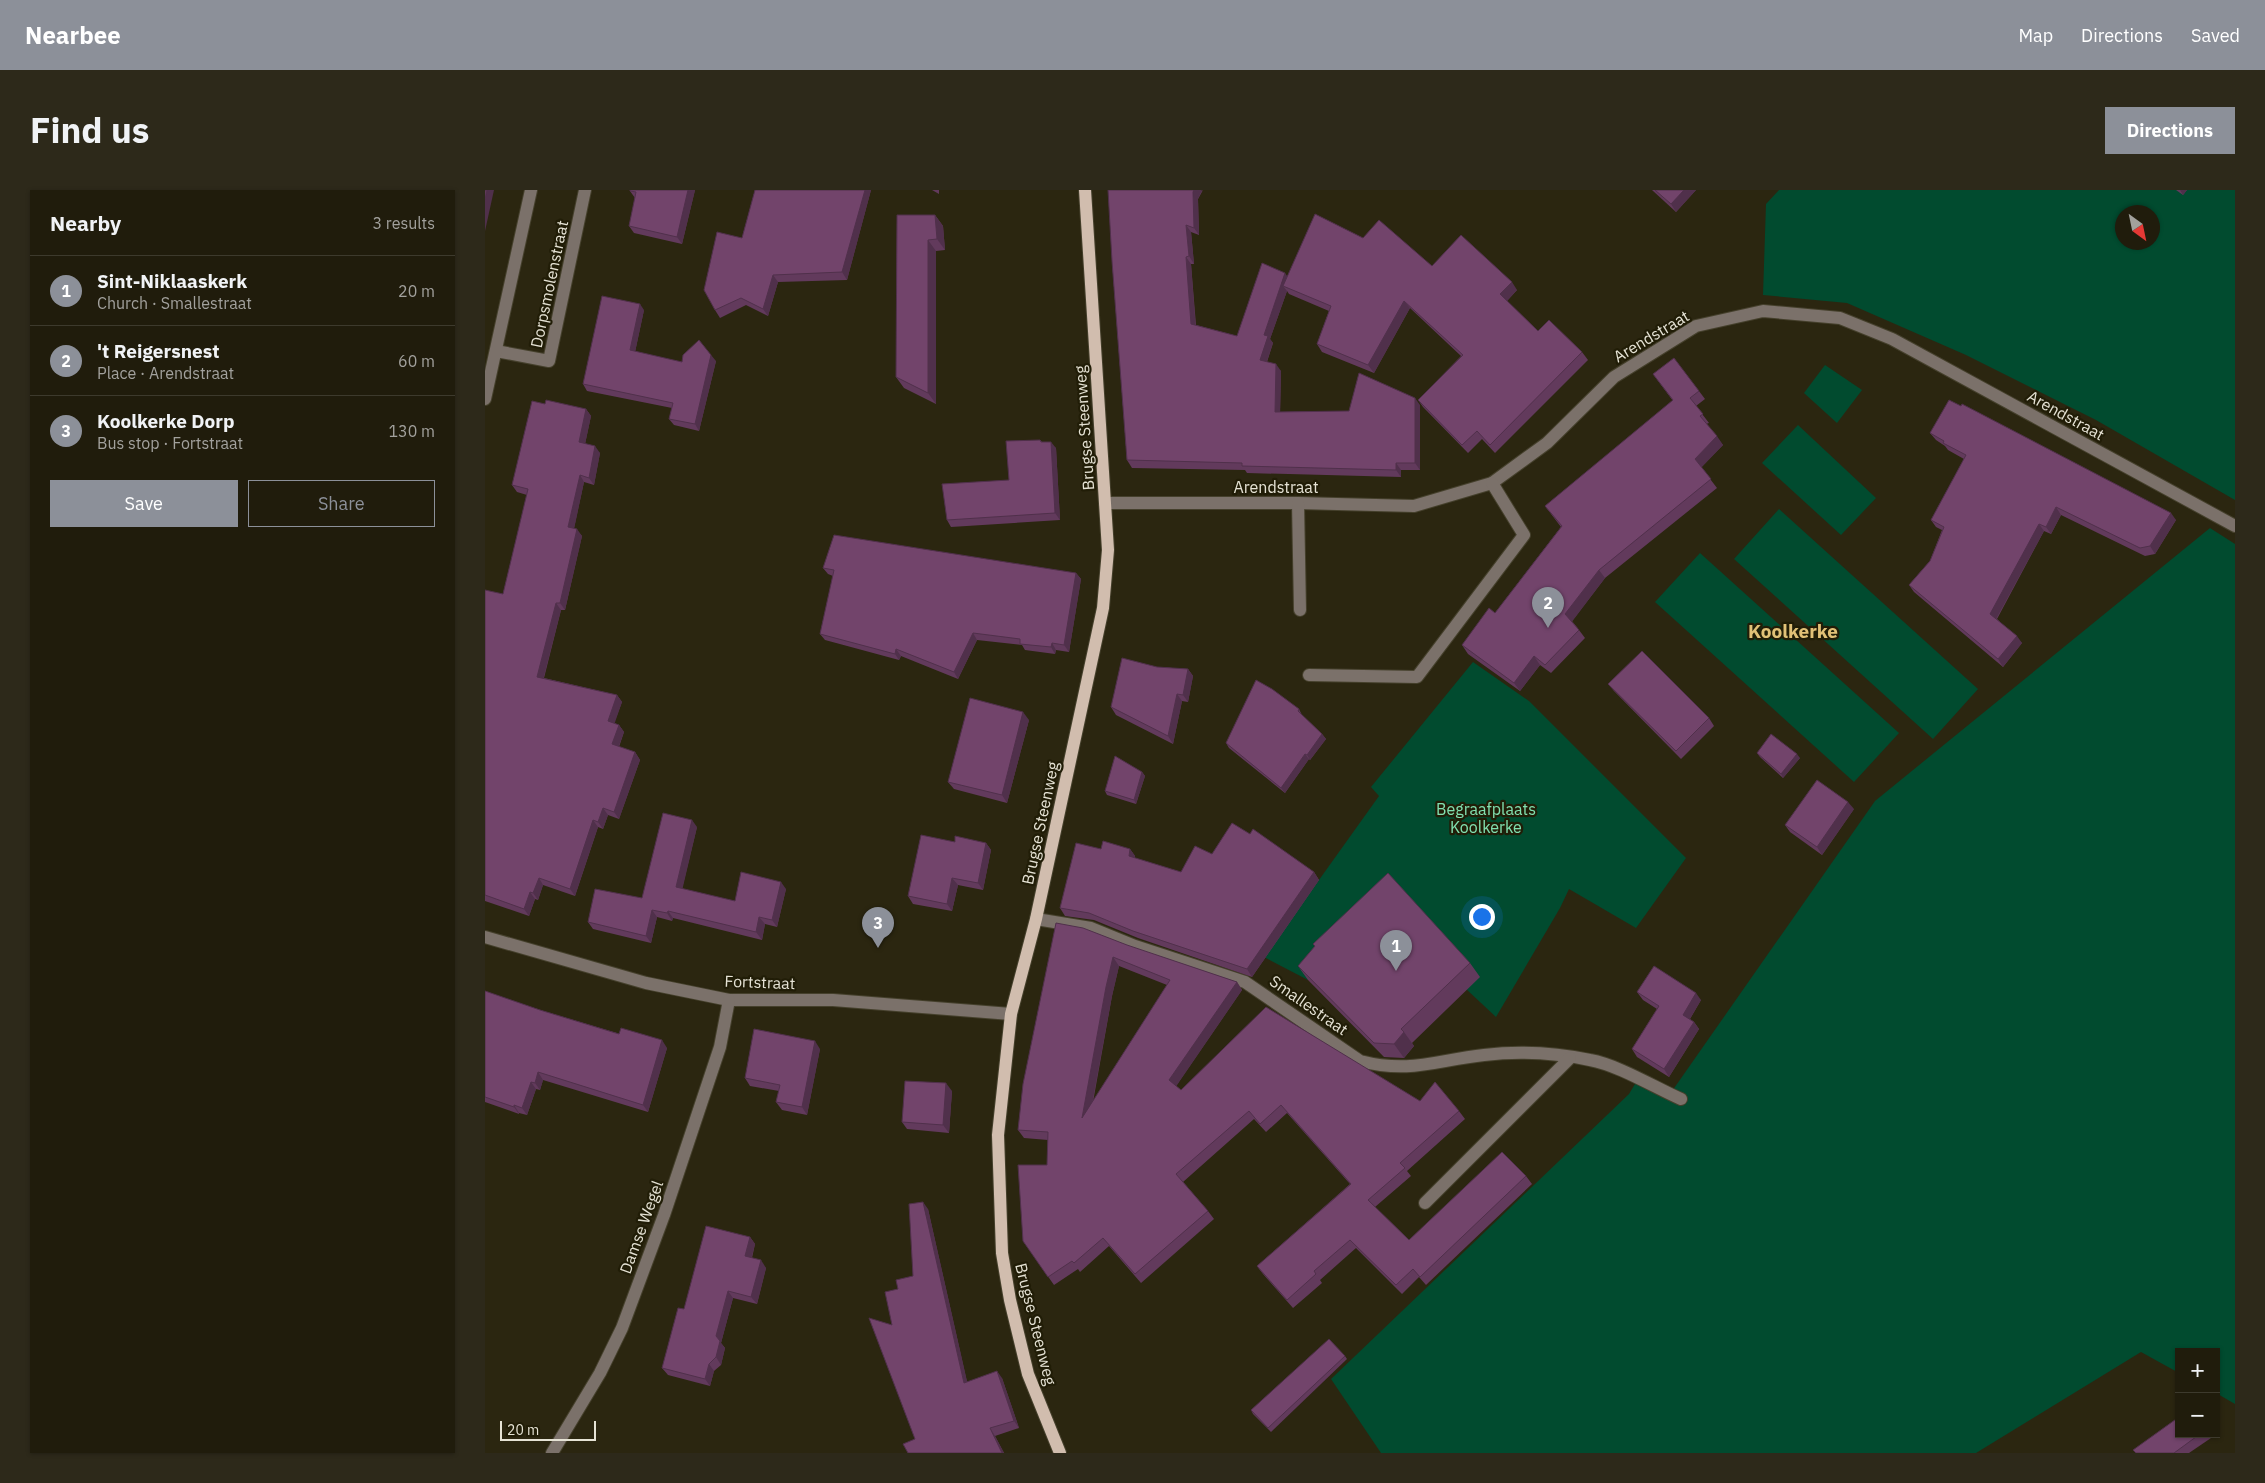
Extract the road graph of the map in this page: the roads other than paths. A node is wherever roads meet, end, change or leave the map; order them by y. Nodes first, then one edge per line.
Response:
1 (531, 190) edge
2 (585, 190) edge
3 (1085, 190) edge
4 (496, 351) junction
5 (485, 399) edge
6 (1492, 483) junction
7 (1105, 503) junction
8 (1298, 503) junction
9 (2235, 526) edge
10 (1300, 610) dead end
11 (1309, 675) dead end
12 (1036, 919) junction
13 (485, 937) edge
14 (729, 1000) junction
15 (1011, 1014) junction
16 (1570, 1058) junction
17 (1681, 1099) dead end
18 (1425, 1203) dead end
19 (552, 1453) edge
20 (1061, 1453) edge

1 - 4 street
2 - 4 street, Dorpsmolenstraat
3 - 7 main road, Brugse Steenweg
4 - 5 street
6 - 8 street, Arendstraat
6 - 9 street, Arendstraat
6 - 11 street
7 - 8 street, Arendstraat
7 - 12 main road, Brugse Steenweg
8 - 10 street
12 - 15 main road, Brugse Steenweg
12 - 16 street, Smallestraat
13 - 14 street, Fortstraat
14 - 15 street, Fortstraat
14 - 19 street, Damse Wegel
15 - 20 main road, Brugse Steenweg
16 - 17 street, Smallestraat
16 - 18 street

